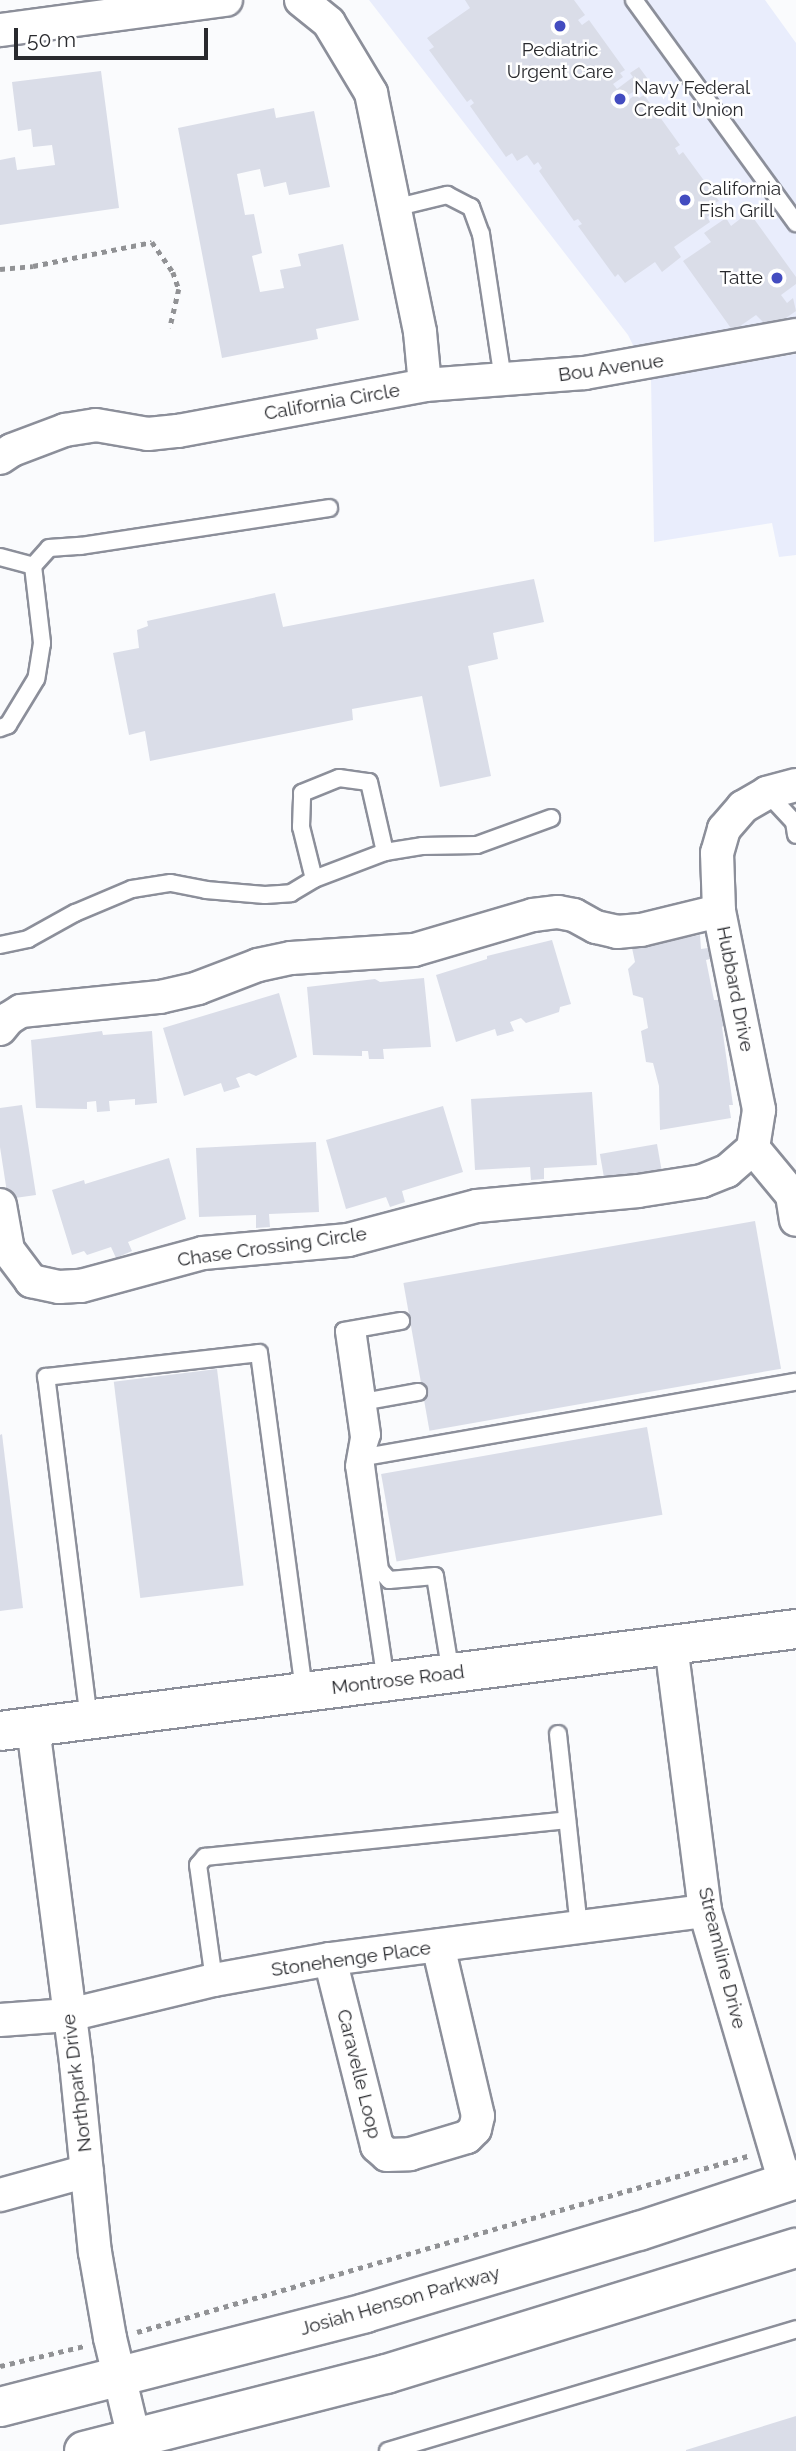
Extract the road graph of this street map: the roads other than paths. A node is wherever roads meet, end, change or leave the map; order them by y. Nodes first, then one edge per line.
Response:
1 (226, 0) edge
2 (301, 0) edge
3 (634, 0) edge
4 (0, 30) edge
5 (394, 208) junction
6 (796, 223) edge
7 (796, 335) edge
8 (503, 379) junction
9 (425, 385) junction
10 (0, 458) edge
11 (328, 508) dead end
12 (0, 557) edge
13 (33, 566) junction
14 (0, 728) edge
15 (782, 789) edge
16 (551, 818) dead end
17 (796, 835) edge
18 (385, 852) junction
19 (314, 879) junction
20 (719, 911) junction
21 (0, 945) edge
22 (0, 1029) edge
23 (753, 1148) junction
24 (0, 1205) edge
25 (796, 1220) edge
26 (401, 1321) dead end
27 (357, 1329) junction
28 (796, 1382) edge
29 (418, 1392) dead end
30 (368, 1402) junction
31 (365, 1457) junction
32 (796, 1629) edge
33 (671, 1645) junction
34 (451, 1674) junction
35 (386, 1682) junction
36 (304, 1692) junction
37 (89, 1720) junction
38 (17, 1729) edge
39 (558, 1734) dead end
40 (567, 1820) junction
41 (705, 1911) junction
42 (579, 1928) junction
43 (438, 1946) junction
44 (330, 1959) junction
45 (214, 1980) junction
46 (69, 2015) junction
47 (0, 2020) edge
48 (87, 2171) junction
49 (791, 2181) edge
50 (0, 2195) edge
51 (796, 2248) edge
52 (796, 2329) edge
53 (119, 2377) junction
54 (0, 2407) edge
55 (134, 2438) junction
56 (84, 2451) edge
57 (388, 2451) edge

1 - 4 street
2 - 5 street, California Circle
3 - 6 lane
5 - 8 lane
5 - 9 street, California Circle
7 - 8 street, Bou Avenue
8 - 9 street, Bou Avenue
9 - 10 street, California Circle
11 - 13 lane
12 - 13 lane
13 - 14 lane
15 - 17 lane
15 - 20 street, Hubbard Drive
16 - 18 lane
18 - 19 lane
18 - 19 lane
19 - 21 lane
20 - 22 street
20 - 23 street, Hubbard Drive
23 - 24 street, Chase Crossing Circle
23 - 25 street
26 - 27 lane
27 - 30 lane
27 - 35 lane
28 - 31 lane
29 - 30 lane
30 - 31 lane
31 - 34 lane
32 - 33 main road, Montrose Road
33 - 34 main road, Montrose Road
33 - 41 street, Streamline Drive
34 - 35 main road, Montrose Road
35 - 36 main road, Montrose Road
36 - 37 main road, Montrose Road
36 - 37 lane
37 - 38 main road, Montrose Road
38 - 46 street, Northpark Drive
39 - 40 lane
40 - 42 lane
40 - 45 lane
41 - 42 street, Stonehenge Place
41 - 49 street, Streamline Drive
42 - 43 street, Stonehenge Place
43 - 44 street, Stonehenge Place
43 - 44 street, Caravelle Loop
44 - 45 street, Stonehenge Place
45 - 46 street, Stonehenge Place
46 - 47 street, Stonehenge Place
46 - 48 street, Northpark Drive
48 - 50 street
48 - 53 street, Northpark Drive
49 - 53 main road, Josiah Henson Parkway
51 - 55 main road
52 - 57 lane
53 - 54 main road, Josiah Henson Parkway
53 - 55 street, Northpark Drive
55 - 56 main road

